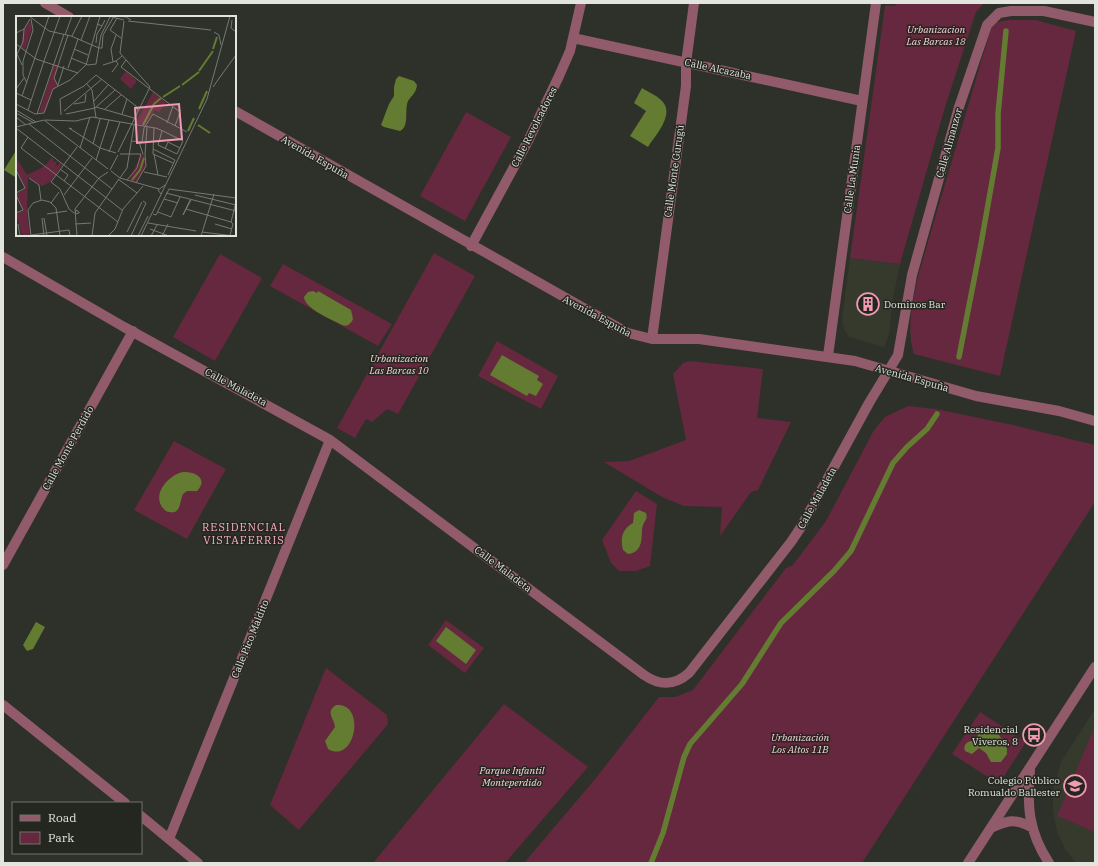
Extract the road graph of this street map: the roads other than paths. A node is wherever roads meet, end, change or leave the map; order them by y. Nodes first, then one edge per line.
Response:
1 (45, 3) edge
2 (581, 3) edge
3 (694, 3) edge
4 (876, 3) edge
5 (1043, 7) edge
6 (67, 16) edge
7 (1095, 22) edge
8 (573, 38) junction
9 (686, 63) junction
10 (862, 101) junction
11 (236, 112) edge
12 (471, 246) junction
13 (3, 257) edge
14 (133, 331) junction
15 (652, 339) junction
16 (828, 356) junction
17 (890, 371) junction
18 (1095, 420) edge
19 (330, 440) junction
20 (3, 565) edge
21 (1095, 667) edge
22 (3, 704) edge
23 (1030, 767) junction
24 (124, 802) edge
25 (142, 817) edge
26 (991, 828) junction
27 (1033, 828) junction
28 (169, 839) junction
29 (198, 863) edge
30 (968, 863) edge
31 (1049, 863) edge

1 - 6 street
2 - 8 street, Calle Revolcadores
3 - 9 street, Calle Monte Gurugú
4 - 10 street, Calle La Munia
5 - 7 street, Calle Almanzor
5 - 17 street, Calle Almanzor
8 - 9 street, Calle Alcazaba
8 - 12 street, Calle Revolcadores
9 - 10 street, Calle Alcazaba
9 - 15 street, Calle Monte Gurugú
10 - 16 street, Calle La Munia
11 - 12 street, Avenida Espuña
12 - 15 street, Avenida Espuña
13 - 14 street, Calle Maladeta
14 - 19 street, Calle Maladeta
14 - 20 street, Calle Monte Perdido
15 - 16 street, Avenida Espuña
16 - 17 street, Avenida Espuña
17 - 18 street, Avenida Espuña
17 - 19 street, Calle Maladeta
19 - 28 street, Calle Pico Maldito
21 - 23 street
22 - 24 street
23 - 26 street
23 - 27 street
25 - 28 street
26 - 27 street
26 - 30 street
27 - 31 street
28 - 29 street

